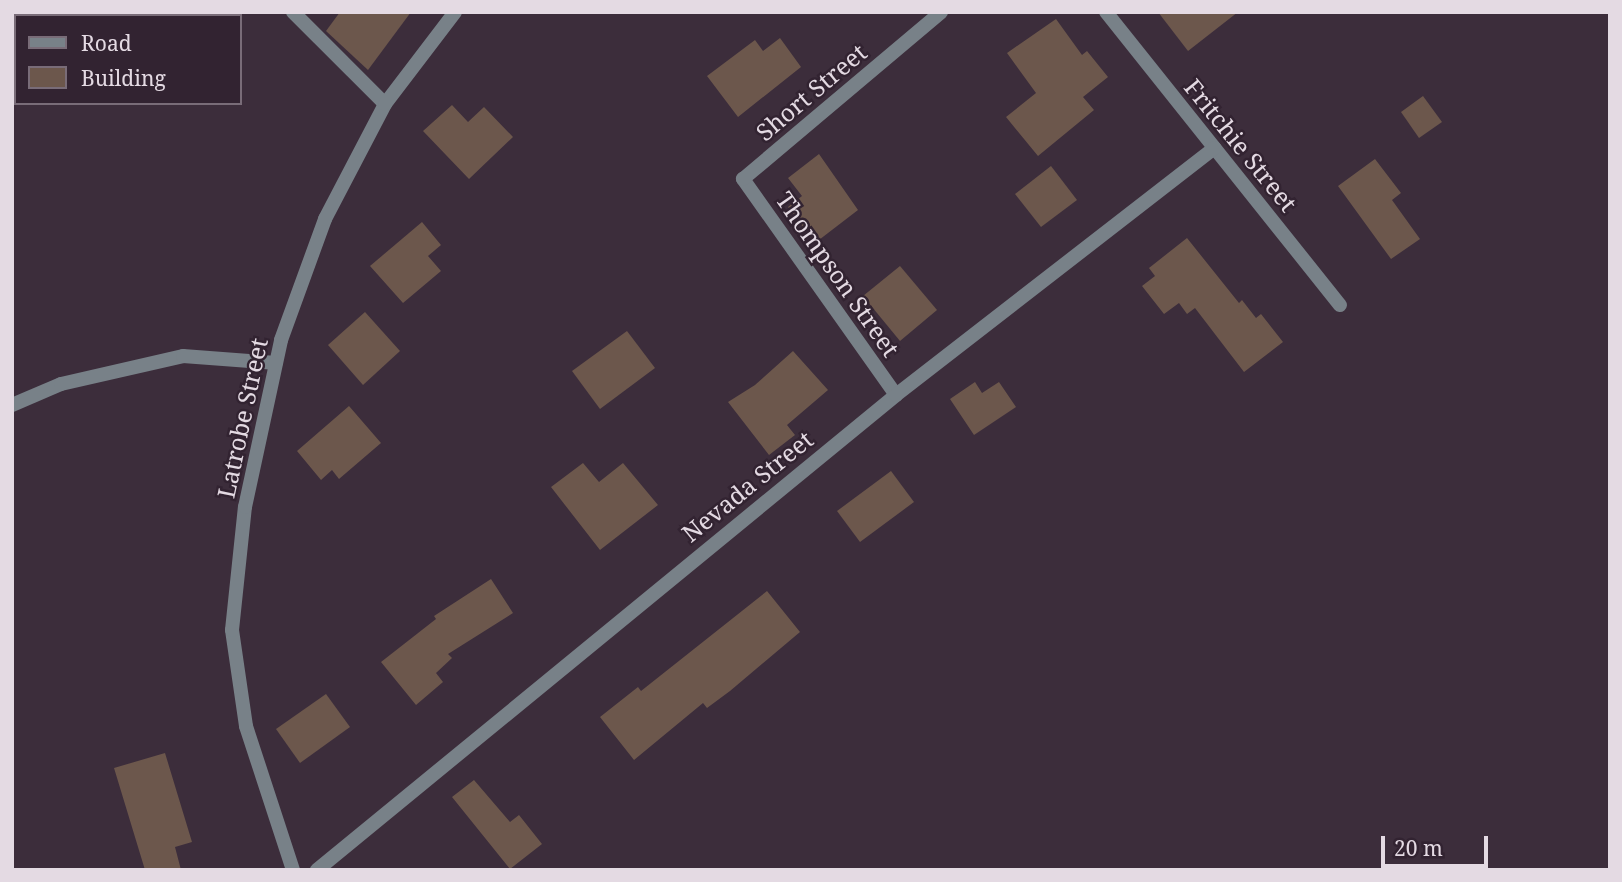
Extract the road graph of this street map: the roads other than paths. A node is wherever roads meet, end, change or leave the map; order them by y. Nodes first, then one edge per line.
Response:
1 (293, 12) edge
2 (455, 12) edge
3 (941, 12) edge
4 (1106, 12) edge
5 (385, 104) junction
6 (1214, 148) junction
7 (743, 179) joint
8 (1340, 305) dead end
9 (276, 363) junction
10 (896, 395) junction
11 (12, 405) edge
12 (293, 870) edge
13 (317, 870) edge

1 - 5 street
2 - 5 street, Latrobe Street
3 - 7 street, Short Street
4 - 6 street, Fritchie Street
5 - 9 street, Latrobe Street
6 - 8 street, Fritchie Street
6 - 10 street, Nevada Street
7 - 10 street, Thompson Street
9 - 11 street
9 - 12 street, Latrobe Street
10 - 13 street, Nevada Street

